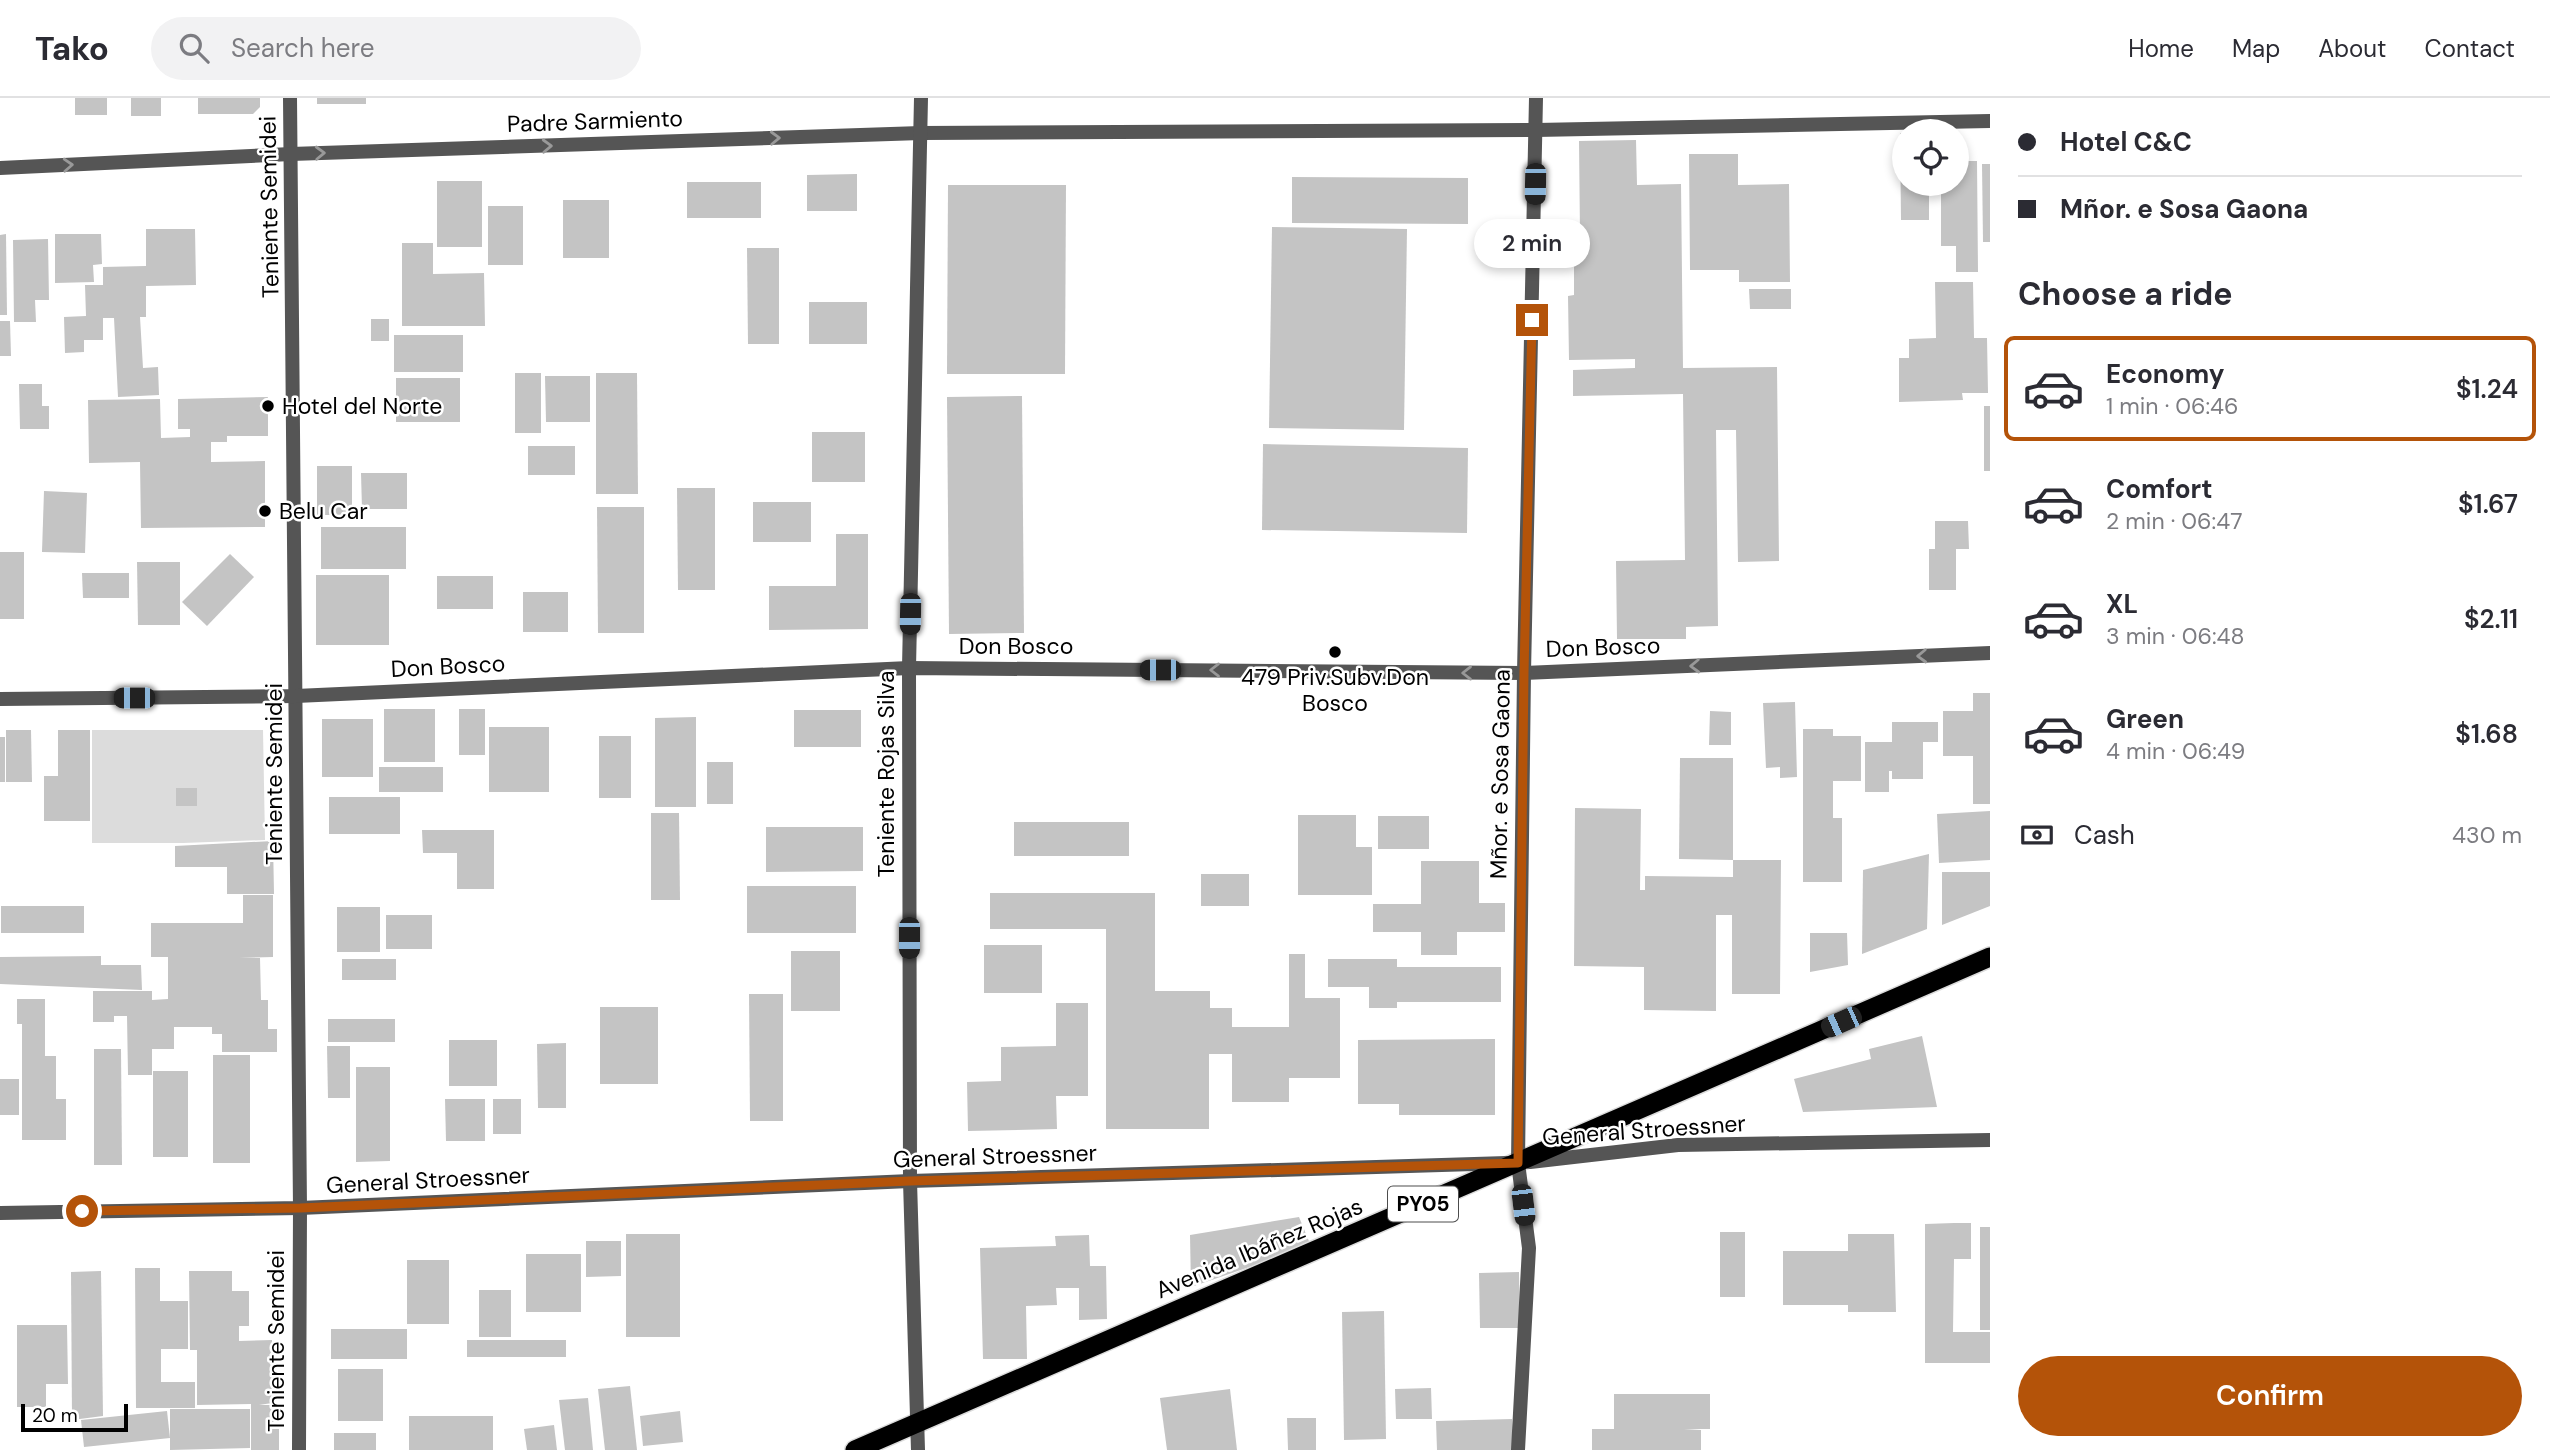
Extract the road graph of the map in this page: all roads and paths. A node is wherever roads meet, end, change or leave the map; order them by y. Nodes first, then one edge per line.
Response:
1 (290, 98) edge
2 (920, 98) edge
3 (1536, 98) edge
4 (1990, 121) edge
5 (1536, 130) junction
6 (920, 133) junction
7 (291, 154) junction
8 (0, 168) edge
9 (1990, 653) edge
10 (909, 668) junction
11 (1524, 673) junction
12 (296, 696) junction
13 (0, 699) edge
14 (1990, 957) edge
15 (1990, 1140) edge
16 (1518, 1163) junction
17 (910, 1181) junction
18 (300, 1208) junction
19 (0, 1213) edge
20 (917, 1421) junction
21 (299, 1450) edge
22 (855, 1450) edge
23 (918, 1450) edge
24 (1518, 1450) edge

1 - 7 street, Teniente Semidei
2 - 6 street, Teniente Rojas Silva
3 - 5 street, Mñor. e Sosa Gaona
4 - 5 street, Padre Sarmiento
5 - 6 street, Padre Sarmiento
5 - 11 street, Mñor. e Sosa Gaona
7 -> 6 street, Padre Sarmiento
6 - 10 street, Teniente Rojas Silva
8 -> 7 street, Padre Sarmiento
7 - 12 street, Teniente Semidei
9 -> 11 street, Don Bosco
11 -> 10 street, Don Bosco
10 - 12 street, Don Bosco
10 - 17 street, Teniente Rojas Silva
11 - 16 street, Mñor. e Sosa Gaona
12 - 13 street, Don Bosco
12 - 18 street, Teniente Semidei
14 - 16 highway, Avenida Ibáñez Rojas / PY05
15 - 16 street, General Stroessner
16 - 17 street, General Stroessner
16 - 20 highway, Avenida Ibáñez Rojas / PY05
16 - 24 street, Mñor. e Sosa Gaona
17 - 18 street, General Stroessner
17 - 20 street, Teniente Rojas Silva
18 - 19 street, General Stroessner
18 - 21 street, Teniente Semidei
20 - 22 highway, Avenida Ibáñez Rojas / PY05
20 - 23 street, Teniente Rojas Silva

